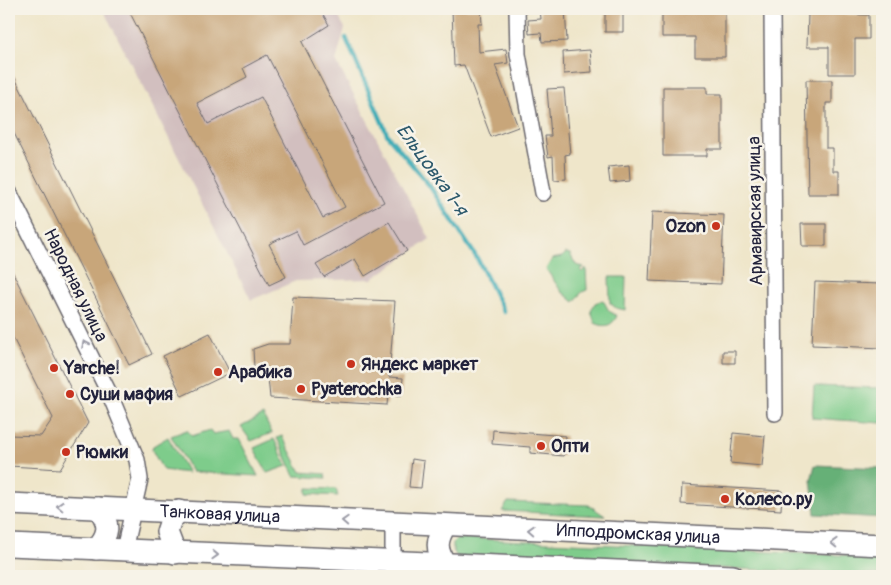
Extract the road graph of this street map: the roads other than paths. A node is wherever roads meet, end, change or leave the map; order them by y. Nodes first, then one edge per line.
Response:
1 (517, 9) edge
2 (772, 9) edge
3 (9, 192) edge
4 (543, 193) dead end
5 (775, 413) dead end
6 (9, 504) edge
7 (98, 508) junction
8 (132, 510) junction
9 (179, 511) junction
10 (393, 524) junction
11 (445, 526) junction
12 (9, 545) edge
13 (882, 545) edge
14 (96, 549) junction
15 (124, 550) junction
16 (175, 553) junction
17 (445, 564) junction
18 (395, 569) edge
19 (733, 576) edge

1 - 4 street
2 - 5 street, Армавирская улица
8 -> 3 street, Народная улица
7 -> 6 highway, Танковая улица
7 - 8 highway, Танковая улица
7 - 14 highway
8 - 9 highway, Танковая улица
8 - 15 street, Народная улица
10 -> 9 highway, Танковая улица
9 - 16 highway
10 - 11 highway, Ипподромская улица
10 - 18 street
13 -> 11 highway, Ипподромская улица
11 - 17 highway
12 - 14 highway
14 - 15 highway
15 - 16 highway
16 -> 18 highway
17 - 18 highway, Ипподромская улица
17 - 19 highway, Ипподромская улица

